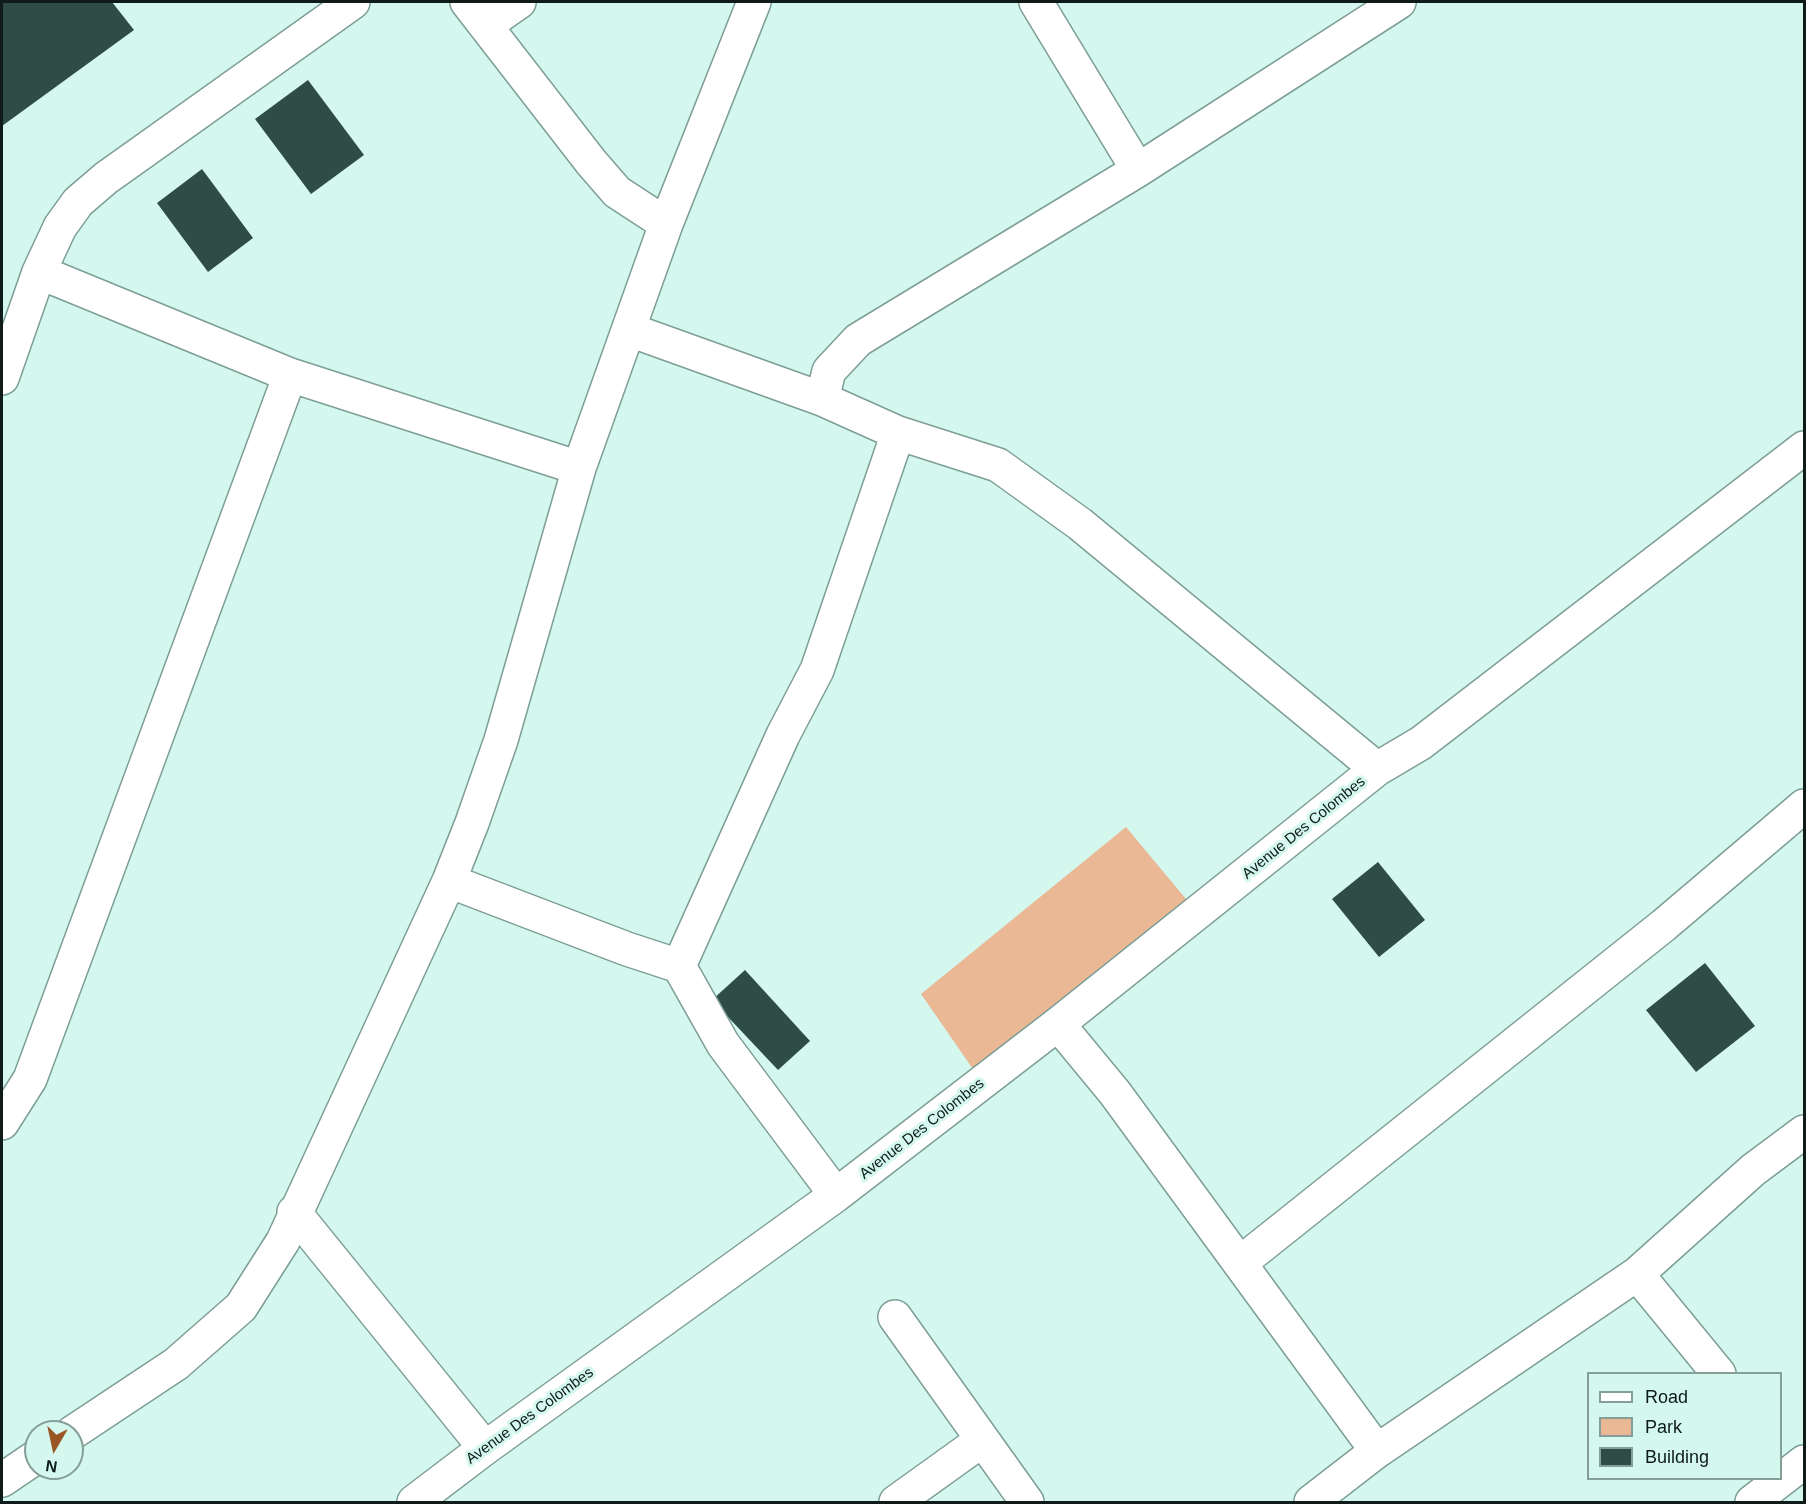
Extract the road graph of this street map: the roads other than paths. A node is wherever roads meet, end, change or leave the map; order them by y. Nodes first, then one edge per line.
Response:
1 (352, 2) edge
2 (519, 2) edge
3 (754, 2) edge
4 (1036, 2) edge
5 (1399, 2) edge
6 (477, 13) edge
7 (1138, 170) junction
8 (666, 224) junction
9 (39, 272) junction
10 (630, 330) junction
11 (290, 375) junction
12 (2, 378) edge
13 (822, 399) junction
14 (898, 433) junction
15 (1804, 448) edge
16 (579, 468) junction
17 (1377, 769) junction
18 (1804, 806) edge
19 (449, 881) junction
20 (679, 966) junction
21 (1058, 1024) junction
22 (2, 1123) edge
23 (1804, 1132) edge
24 (836, 1195) junction
25 (294, 1212) junction
26 (1240, 1263) junction
27 (1637, 1274) junction
28 (895, 1317) dead end
29 (1717, 1372) edge
30 (84, 1425) edge
31 (981, 1441) junction
32 (485, 1448) junction
33 (1377, 1451) junction
34 (1794, 1460) edge
35 (24, 1465) edge
36 (1782, 1472) edge
37 (2, 1480) edge
38 (1774, 1480) edge
39 (414, 1503) edge
40 (896, 1503) edge
41 (1027, 1503) edge
42 (1311, 1503) edge
43 (1752, 1503) edge

1 - 9 street
2 - 6 street
3 - 8 street
4 - 7 street
5 - 7 street
6 - 8 street
7 - 13 street
8 - 10 street
9 - 11 street
9 - 12 street
10 - 13 street
10 - 16 street
11 - 16 street
11 - 22 street
13 - 14 street
14 - 17 street
14 - 20 street
15 - 17 street, Avenue Des Colombes
16 - 19 street
17 - 21 street, Avenue Des Colombes
18 - 26 street
19 - 20 street
19 - 25 street
20 - 24 street
21 - 24 street, Avenue Des Colombes
21 - 26 street
23 - 27 street
24 - 32 street, Avenue Des Colombes
25 - 30 street
25 - 32 street
26 - 33 street
27 - 29 street
27 - 33 street
28 - 31 street
31 - 40 street
31 - 41 street
32 - 39 street, Avenue Des Colombes
33 - 42 street
34 - 36 street
35 - 37 street
38 - 43 street

